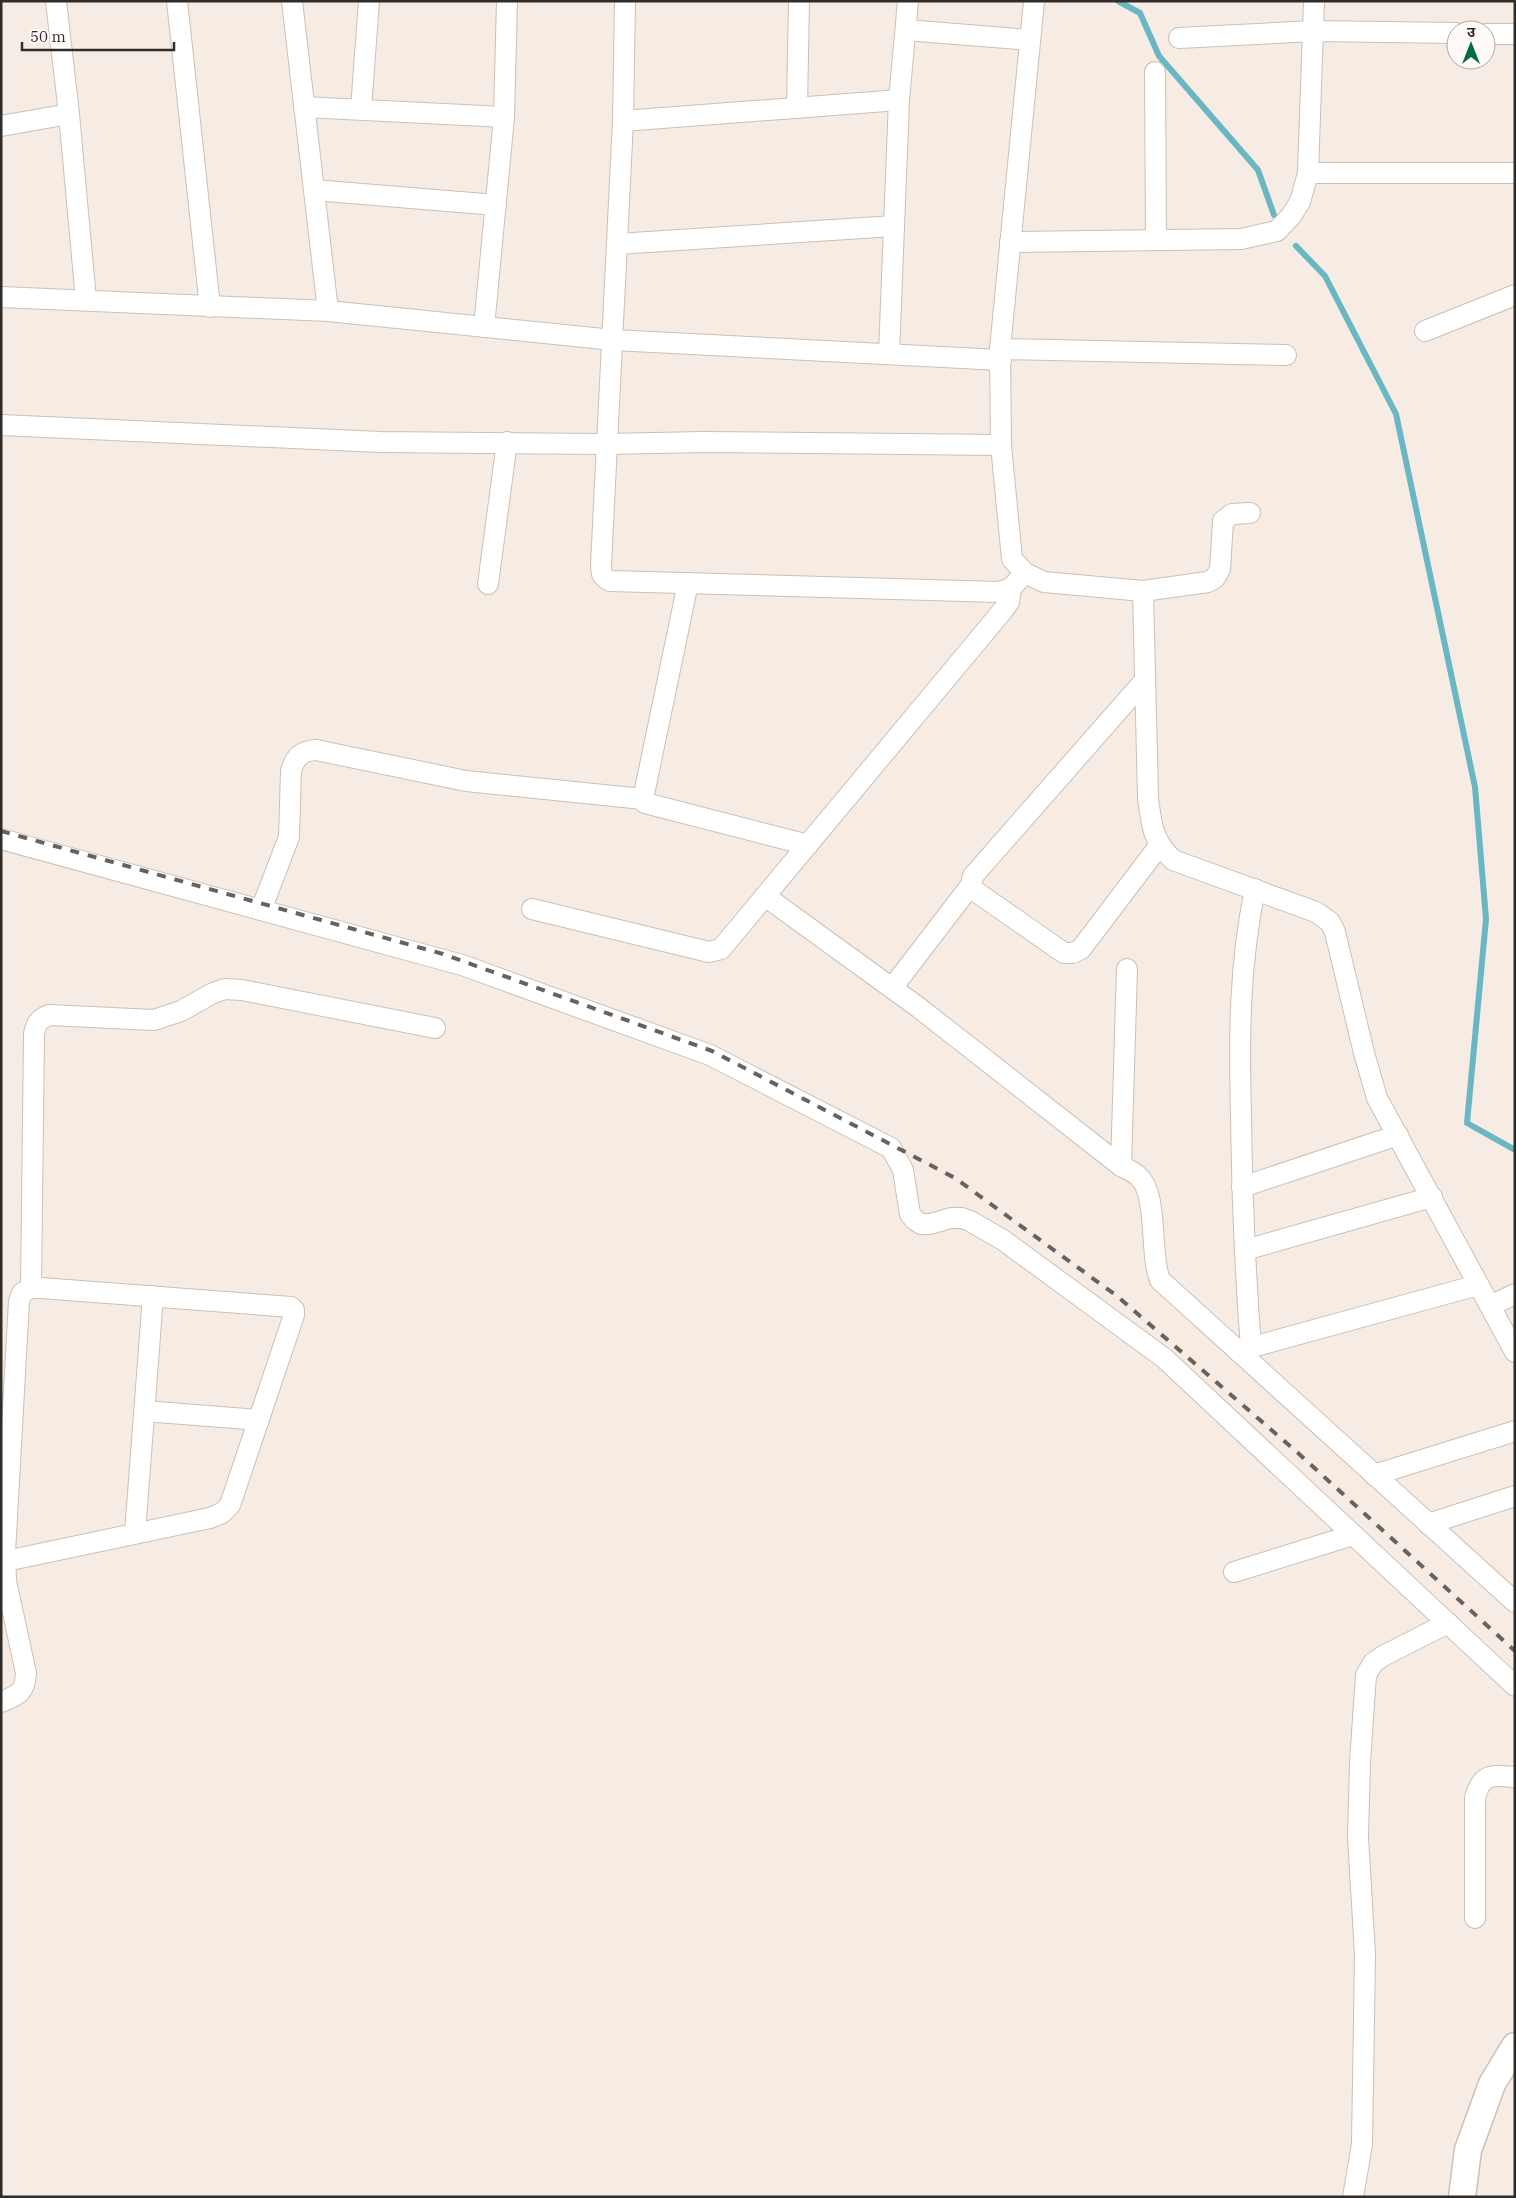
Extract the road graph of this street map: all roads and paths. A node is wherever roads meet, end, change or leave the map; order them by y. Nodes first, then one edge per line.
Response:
1 (56, 1) edge
2 (177, 1) edge
3 (292, 1) edge
4 (369, 1) edge
5 (507, 1) edge
6 (625, 1) edge
7 (799, 1) edge
8 (908, 1) edge
9 (1034, 1) edge
10 (1314, 1) edge
11 (906, 30) junction
12 (1313, 31) junction
13 (1446, 33) edge
14 (1496, 34) edge
15 (1515, 34) edge
16 (1179, 38) dead end
17 (1030, 40) junction
18 (1155, 72) dead end
19 (899, 100) junction
20 (304, 107) junction
21 (797, 108) junction
22 (361, 109) junction
23 (69, 114) junction
24 (504, 117) junction
25 (623, 121) junction
26 (1, 126) edge
27 (1308, 173) junction
28 (1515, 173) edge
29 (314, 190) junction
30 (496, 205) junction
31 (894, 226) junction
32 (1156, 240) junction
33 (1010, 242) junction
34 (617, 244) junction
35 (1515, 295) edge
36 (1, 297) edge
37 (86, 300) junction
38 (210, 307) junction
39 (328, 312) junction
40 (484, 327) junction
41 (1425, 331) dead end
42 (613, 340) junction
43 (889, 354) junction
44 (1000, 355) junction
45 (1286, 355) dead end
46 (1, 425) edge
47 (507, 442) junction
48 (606, 444) junction
49 (1001, 445) junction
50 (1250, 513) dead end
51 (1025, 573) junction
52 (488, 584) dead end
53 (688, 584) junction
54 (1011, 588) junction
55 (1143, 591) junction
56 (1145, 680) junction
57 (643, 799) junction
58 (1, 839) edge
59 (808, 845) junction
60 (1159, 846) junction
61 (971, 884) junction
62 (1255, 889) junction
63 (765, 896) junction
64 (532, 908) dead end
65 (261, 910) junction
66 (1127, 969) dead end
67 (892, 988) junction
68 (435, 1028) dead end
69 (1398, 1135) junction
70 (1122, 1166) junction
71 (1242, 1187) junction
72 (1432, 1197) junction
73 (1244, 1250) junction
74 (1478, 1284) junction
75 (31, 1288) junction
76 (1515, 1294) edge
77 (153, 1296) junction
78 (1490, 1306) junction
79 (1245, 1350) junction
80 (1515, 1352) edge
81 (144, 1411) junction
82 (259, 1420) junction
83 (1515, 1431) edge
84 (1374, 1476) junction
85 (1515, 1496) edge
86 (1428, 1524) junction
87 (135, 1533) junction
88 (1353, 1535) junction
89 (6, 1561) junction
90 (1234, 1572) dead end
91 (1515, 1602) edge
92 (1448, 1623) junction
93 (1515, 1686) edge
94 (1, 1702) edge
95 (1515, 1777) edge
96 (1475, 1918) dead end
97 (1515, 2046) edge
98 (1353, 2197) edge
99 (1462, 2197) edge

1 - 23 street
2 - 38 street
3 - 20 street
4 - 22 street
5 - 24 street
6 - 25 street
7 - 21 street
8 - 11 street
9 - 17 street
10 - 12 street
11 - 17 street
11 - 19 street
12 - 13 street
12 - 16 street
12 - 27 street
14 - 15 street
17 - 33 street
18 - 32 street
19 - 21 street
19 - 31 street
20 - 22 street
20 - 29 street
21 - 25 street
22 - 24 street
23 - 26 street
23 - 37 street
24 - 30 street
25 - 34 street
27 - 28 street
27 - 32 street
29 - 30 street
29 - 39 street
30 - 40 street
31 - 34 street
31 - 43 street
32 - 33 street
33 - 44 street
34 - 42 street
35 - 41 street
36 - 37 street
37 - 38 street
38 - 39 street
39 - 40 street
40 - 42 street
42 - 43 street
42 - 48 street
43 - 44 street
44 - 45 street
44 - 49 street
46 - 47 street
47 - 48 street
47 - 52 street
48 - 49 street
48 - 53 street
49 - 51 street
50 - 55 street
51 - 54 street
51 - 55 street
53 - 54 street
53 - 57 street
54 - 59 street
55 - 56 street
56 - 60 street
56 - 61 street
57 - 59 street
57 - 65 street
58 - 65 street
59 - 63 street
60 - 61 street
60 - 62 street
61 - 67 street
62 - 69 street
62 - 71 street
63 - 64 street
63 - 67 street
65 - 88 street
66 - 70 street
67 - 70 street
68 - 75 street
69 - 71 street
69 - 72 street
70 - 79 street
71 - 73 street
72 - 73 street
72 - 74 street
73 - 79 street
74 - 78 street
74 - 79 street
75 - 77 street
75 - 89 street
76 - 78 street
77 - 81 street
77 - 82 street
78 - 80 street
79 - 84 street
81 - 82 street
81 - 87 street
82 - 87 street
83 - 84 street
84 - 86 street
85 - 86 street
86 - 91 street
87 - 89 street
88 - 90 street
88 - 92 street
89 - 94 street
92 - 93 street
92 - 98 street
95 - 96 street
97 - 99 main road

